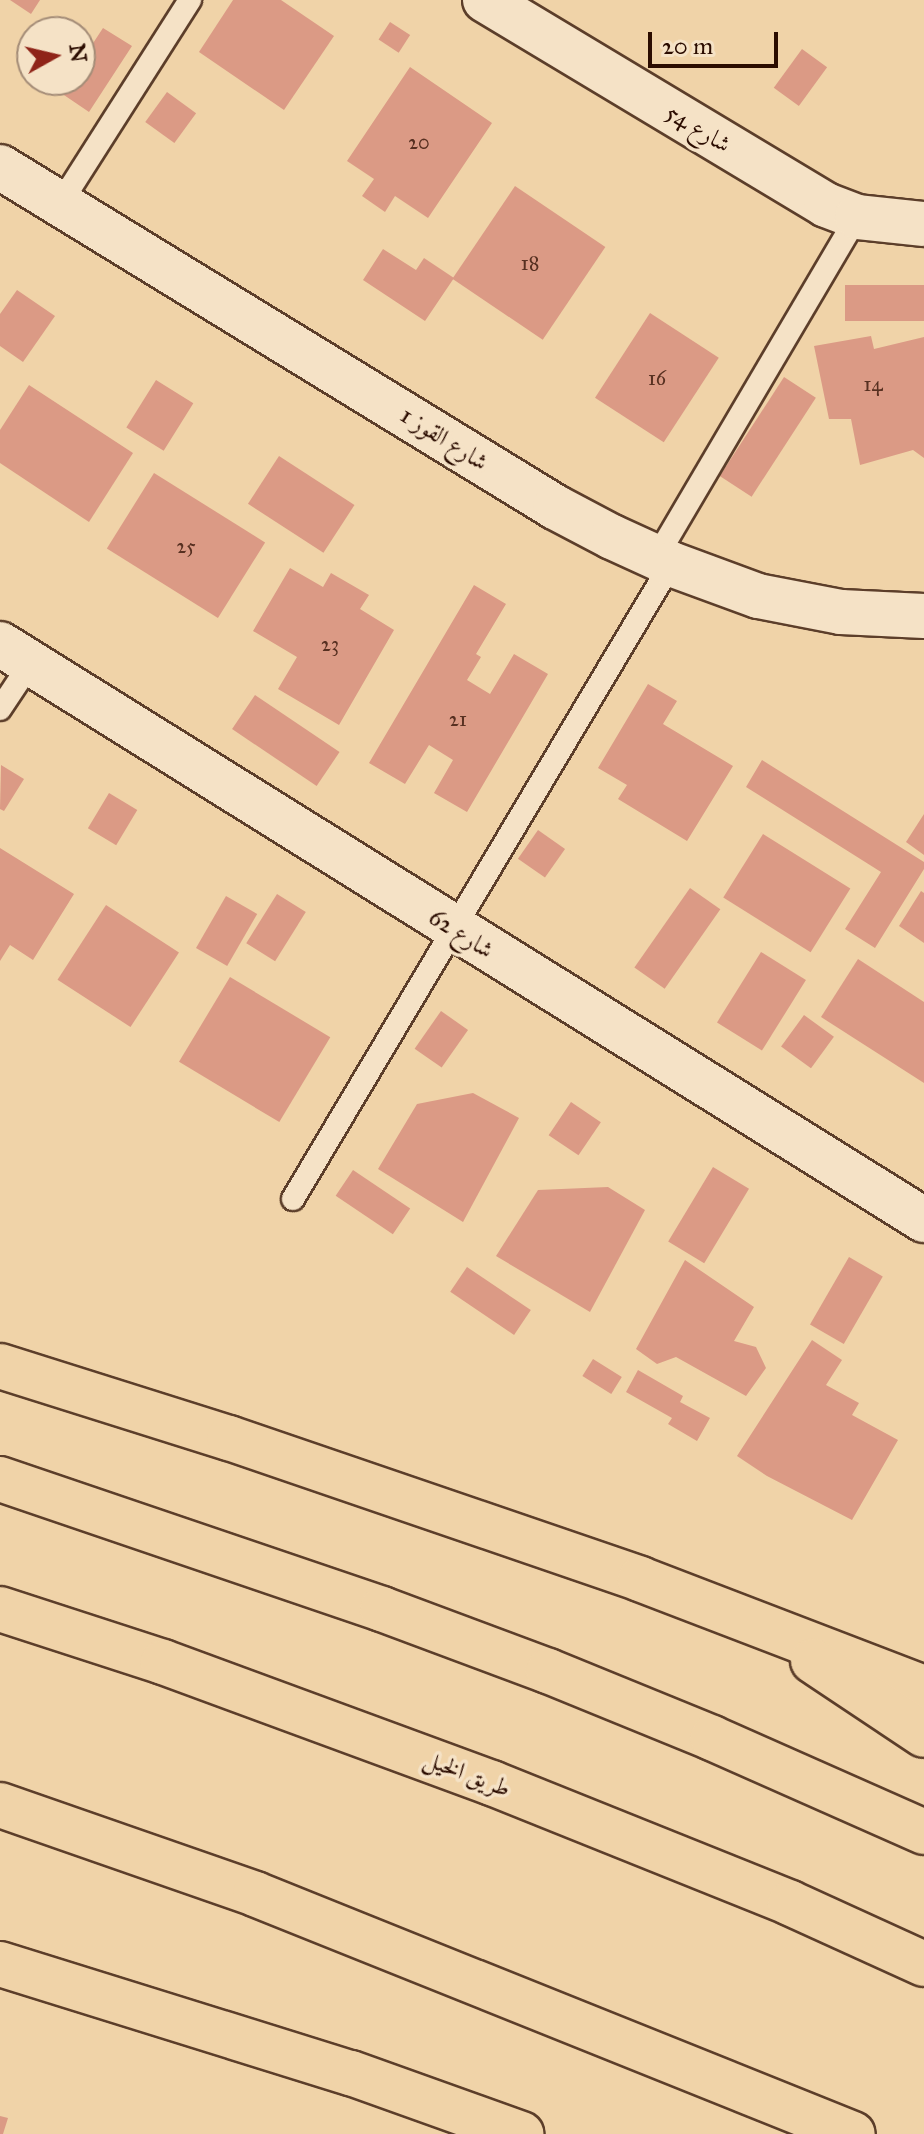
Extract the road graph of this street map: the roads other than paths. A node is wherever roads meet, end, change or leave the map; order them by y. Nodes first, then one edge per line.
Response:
1 (190, 0) edge
2 (485, 0) edge
3 (0, 167) edge
4 (60, 204) junction
5 (857, 217) junction
6 (924, 224) edge
7 (664, 561) junction
8 (924, 616) edge
9 (15, 654) edge
10 (0, 709) edge
11 (455, 931) junction
12 (293, 1199) dead end
13 (924, 1220) edge
14 (0, 1366) edge
15 (0, 1479) edge
16 (0, 1609) edge
17 (755, 1620) junction
18 (924, 1688) edge
19 (924, 1735) edge
20 (0, 1805) edge
21 (924, 1832) edge
22 (0, 1964) edge
23 (924, 1964) edge
24 (521, 2134) edge
25 (853, 2134) edge

1 - 4 lane
2 - 5 street, شارع 54
3 - 4 street, شارع القوز 1
4 - 7 street, شارع القوز 1
5 - 6 street, شارع 54
5 - 7 lane
7 - 8 street, شارع القوز 1
7 - 11 lane
9 - 10 lane
9 - 11 street, شارع 62
11 - 12 lane
11 - 13 street, شارع 62
14 - 17 highway
15 - 21 highway
16 - 23 highway, طريق الخيل
17 - 18 highway
17 - 19 highway
20 - 25 highway
22 - 24 highway

